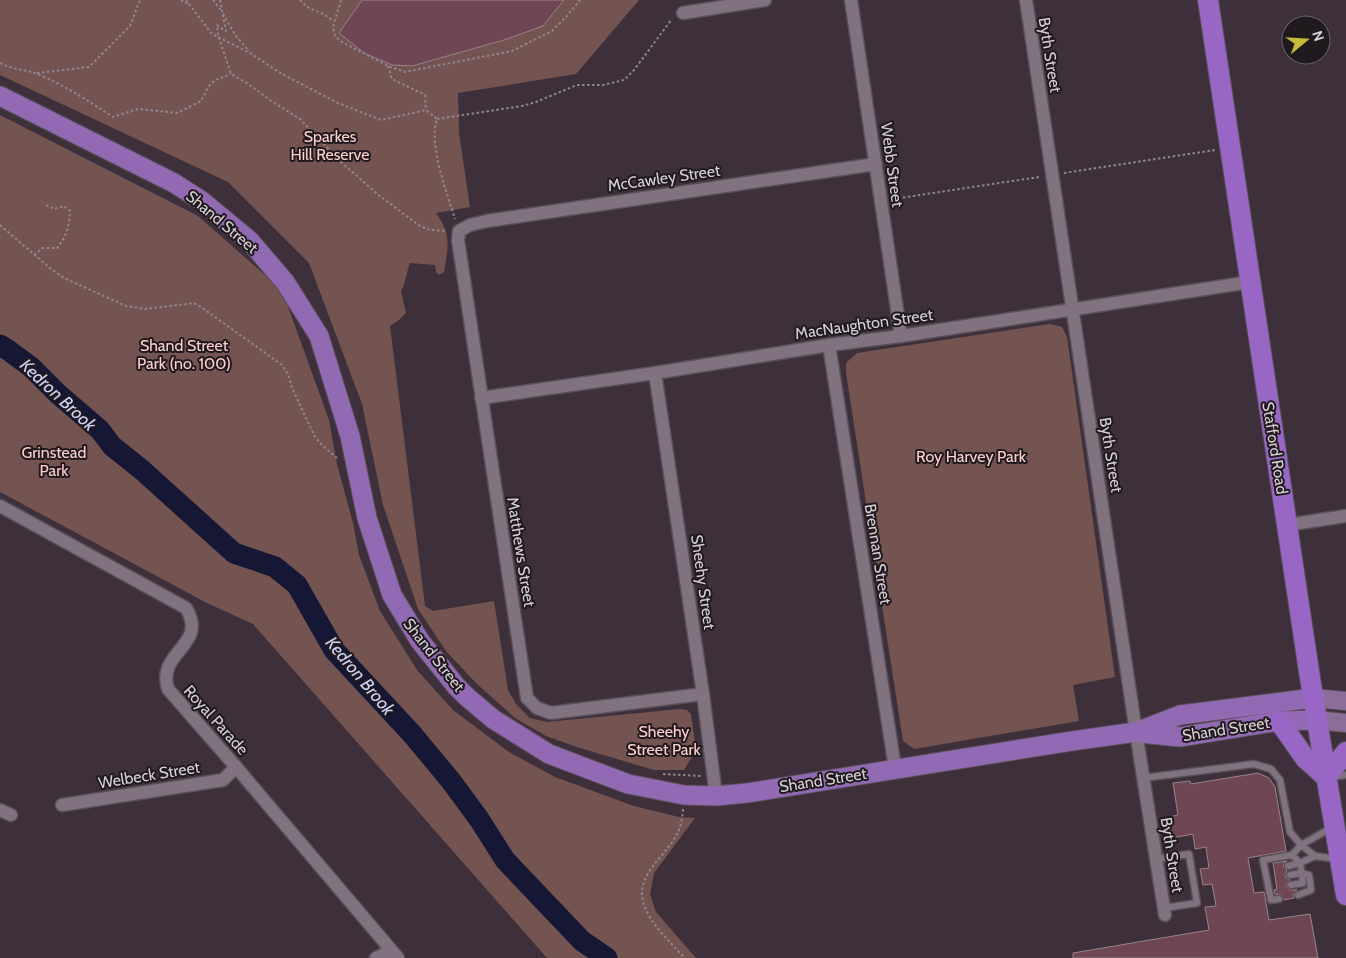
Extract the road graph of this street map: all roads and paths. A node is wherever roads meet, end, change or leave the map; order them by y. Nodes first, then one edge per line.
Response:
1 (140, 0) edge
2 (180, 0) edge
3 (186, 0) edge
4 (214, 0) edge
5 (220, 0) edge
6 (300, 0) edge
7 (341, 0) edge
8 (580, 0) edge
9 (765, 0) edge
10 (851, 0) edge
11 (1026, 0) edge
12 (1208, 0) edge
13 (188, 4) junction
14 (221, 10) junction
15 (683, 12) joint
16 (334, 22) junction
17 (218, 35) junction
18 (250, 52) junction
19 (0, 63) edge
20 (388, 66) junction
21 (35, 73) junction
22 (231, 74) junction
23 (0, 96) edge
24 (426, 110) junction
25 (437, 119) junction
26 (876, 164) junction
27 (44, 204) dead end
28 (0, 225) edge
29 (459, 231) junction
30 (34, 255) junction
31 (1250, 282) junction
32 (1072, 308) junction
33 (901, 336) junction
34 (829, 345) junction
35 (655, 373) junction
36 (482, 398) junction
37 (339, 459) dead end
38 (0, 506) edge
39 (1346, 516) edge
40 (1287, 525) junction
41 (703, 694) junction
42 (1313, 698) junction
43 (1346, 701) edge
44 (1317, 720) junction
45 (1279, 721) junction
46 (1346, 723) edge
47 (1136, 732) junction
48 (1346, 752) edge
49 (236, 767) junction
50 (895, 768) junction
51 (1336, 776) edge
52 (1143, 778) junction
53 (716, 796) junction
54 (62, 805) dead end
55 (682, 811) dead end
56 (1335, 826) junction
57 (1301, 845) junction
58 (1292, 854) junction
59 (1315, 856) junction
60 (1156, 859) junction
61 (1340, 860) junction
62 (1300, 864) junction
63 (1288, 866) dead end
64 (1274, 868) dead end
65 (1265, 870) junction
66 (1301, 873) junction
67 (1290, 875) dead end
68 (1276, 878) dead end
69 (1267, 879) junction
70 (1291, 885) dead end
71 (1277, 888) dead end
72 (1269, 889) junction
73 (1298, 895) dead end
74 (1346, 895) edge
75 (1279, 899) dead end
76 (1165, 911) joint
77 (394, 954) edge
78 (376, 958) edge
79 (685, 958) edge

1 - 21 path
2 - 13 path
3 - 13 path
4 - 14 path
5 - 14 path
6 - 16 path
7 - 16 path
8 - 20 path
9 - 15 street
10 - 26 street, Webb Street
11 - 32 street, Byth Street
12 - 31 highway, Stafford Road
13 - 17 path
14 - 17 path
14 - 18 path
15 - 25 path
16 - 20 path
17 - 18 path
17 - 22 path
18 - 24 path
19 - 21 path
20 - 24 path
21 - 22 path
22 - 29 path
23 - 53 main road, Shand Street
24 - 25 path
25 - 29 path
26 - 29 street, McCawley Street
26 - 33 street, Webb Street
27 - 30 path
28 - 30 path
29 - 36 street, Matthews Street
30 - 37 path
31 - 32 street, MacNaughton Street
31 - 40 highway, Stafford Road
32 - 33 street, MacNaughton Street
32 - 47 street, Byth Street
33 - 34 street, MacNaughton Street
34 - 35 street, MacNaughton Street
34 - 50 street, Brennan Street
35 - 36 street, MacNaughton Street
35 - 41 street, Sheehy Street
36 - 41 street, Matthews Street
38 - 49 street, Royal Parade
39 - 40 street
40 - 42 highway, Stafford Road
41 - 53 street, Sheehy Street
42 - 43 main road
42 - 44 highway, Stafford Road
42 - 47 main road, Shand Street
44 - 45 main road, Shand Street
44 - 46 main road
44 - 51 highway, Stafford Road
45 - 47 main road, Shand Street
45 - 51 highway
47 - 50 main road, Shand Street
47 - 52 street, Byth Street
48 - 51 highway
49 - 54 street, Welbeck Street
49 - 77 street, Royal Parade
50 - 53 main road, Shand Street
51 - 56 highway, Stafford Road
52 - 57 lane
52 - 60 street, Byth Street
55 - 79 path
56 - 57 lane
56 - 61 highway, Stafford Road
57 - 58 lane
57 - 59 lane
58 - 62 lane
58 - 65 lane
59 - 61 lane
59 - 62 lane
60 - 76 street, Byth Street
60 - 76 lane
61 - 74 highway, Stafford Road
62 - 63 lane
62 - 66 lane
64 - 65 lane
65 - 69 lane
66 - 67 lane
66 - 70 lane
66 - 73 lane
68 - 69 lane
69 - 72 lane
71 - 72 lane
72 - 75 lane
77 - 78 street

